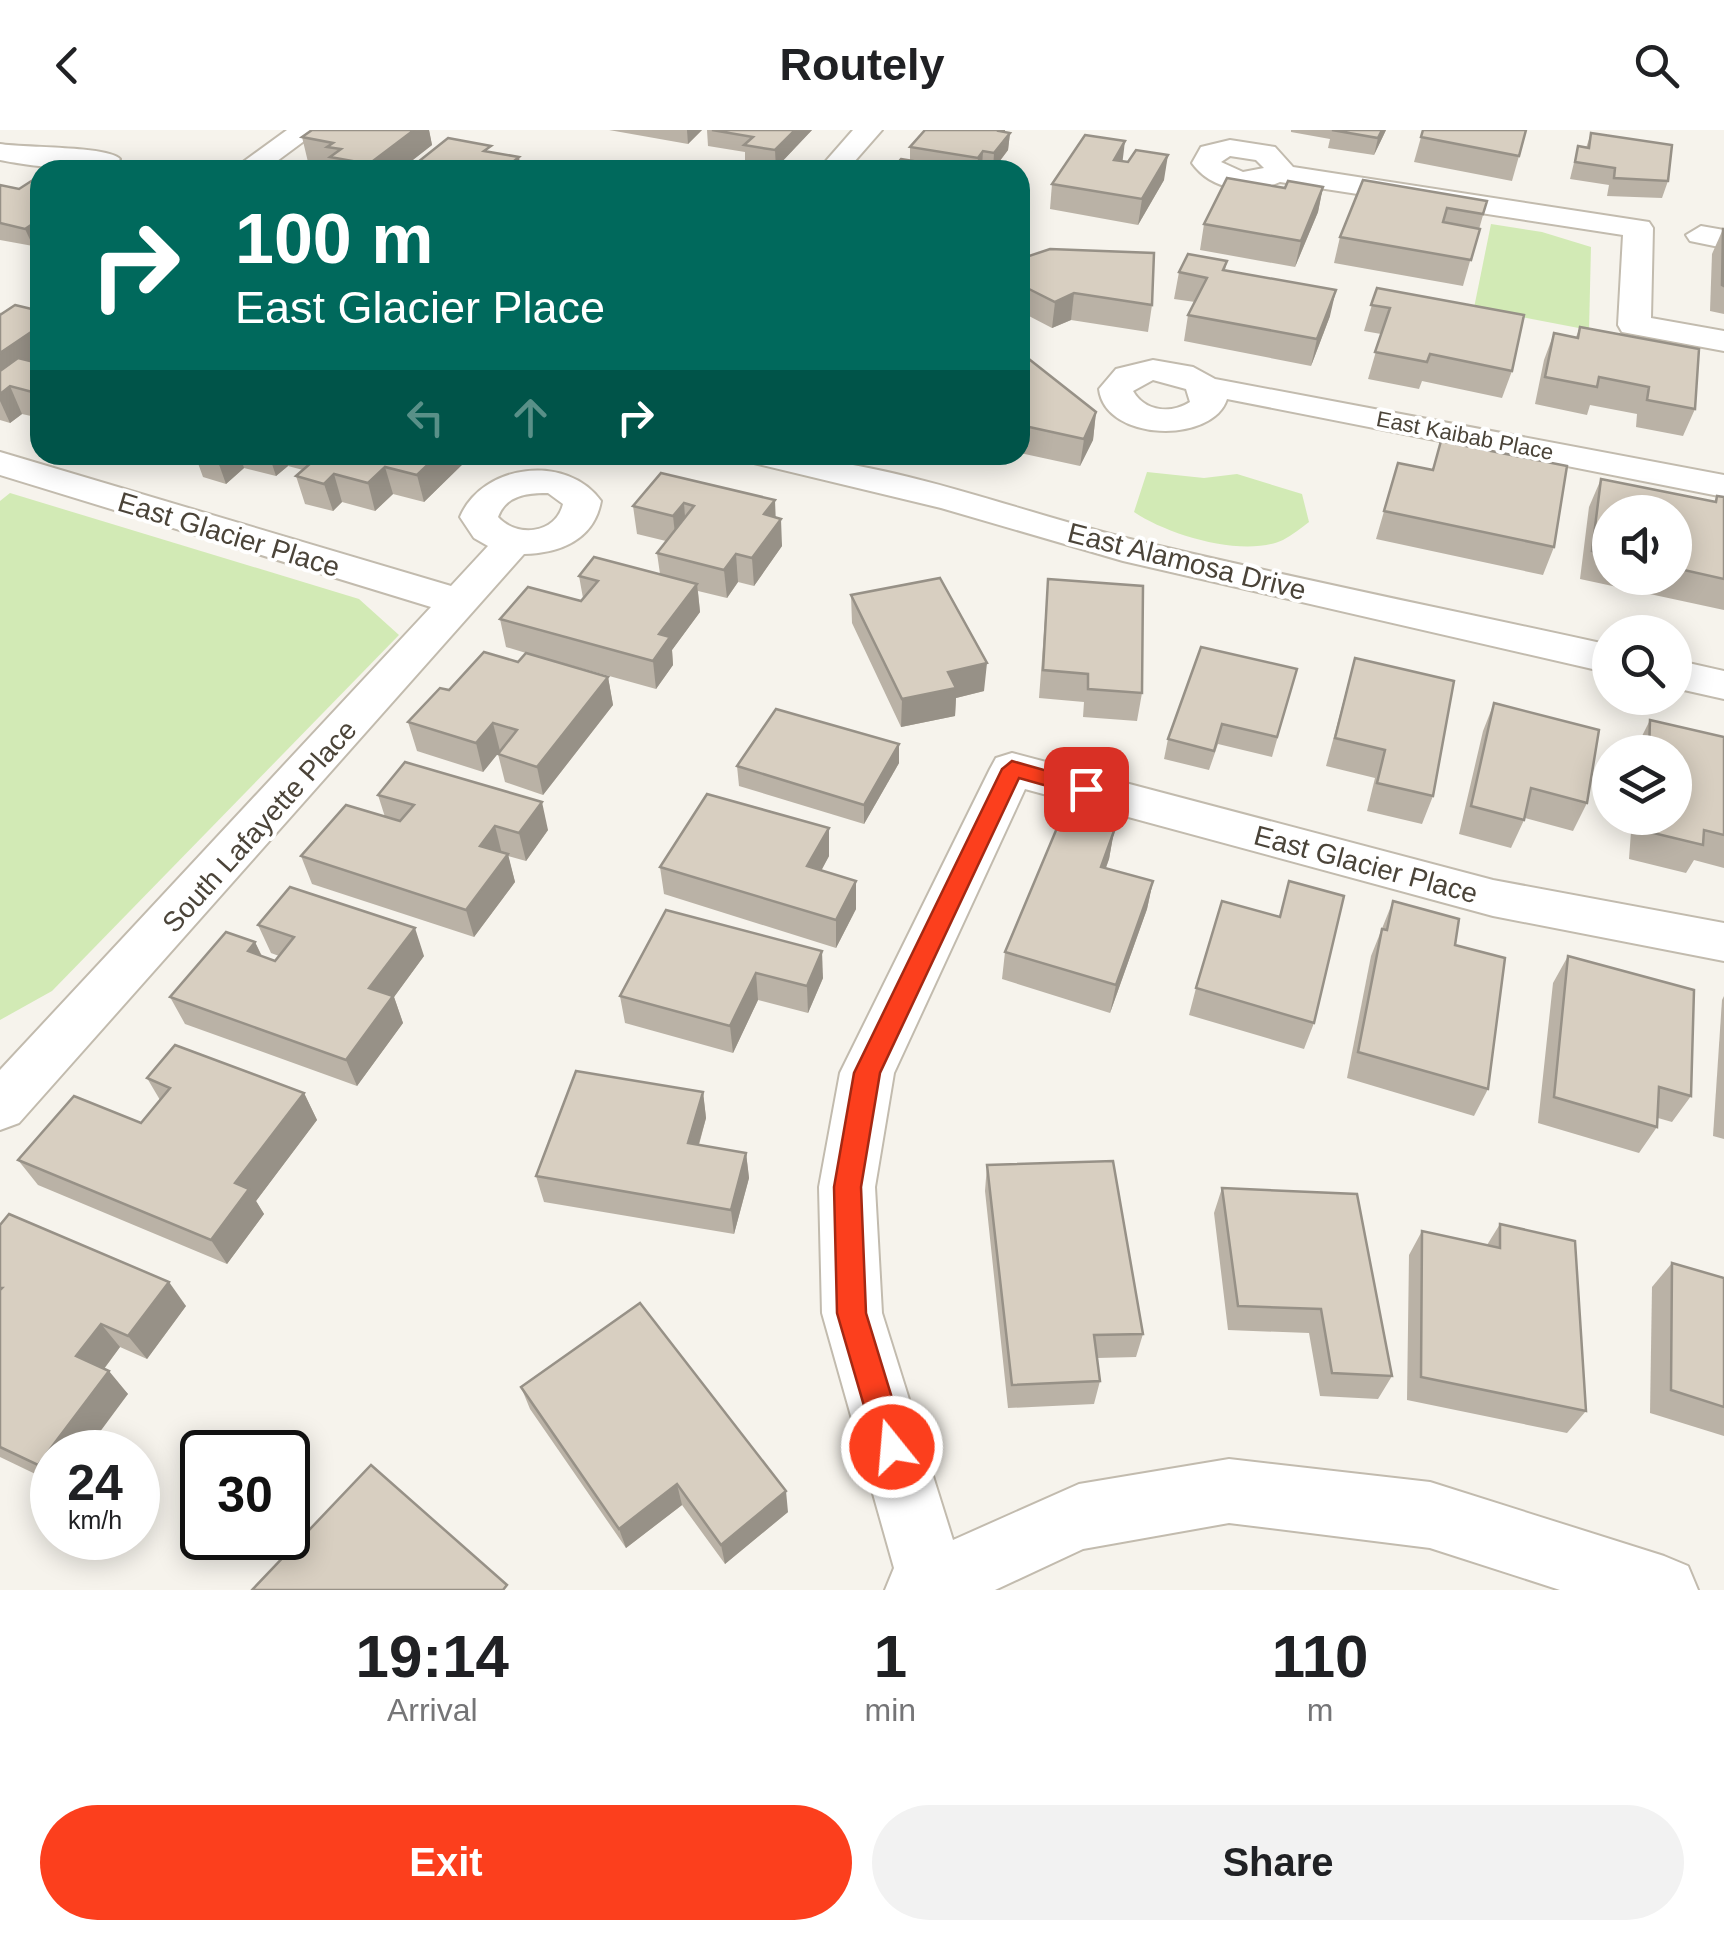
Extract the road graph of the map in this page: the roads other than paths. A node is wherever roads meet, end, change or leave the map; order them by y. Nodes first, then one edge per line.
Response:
1 (304, 130) edge
2 (868, 130) edge
3 (0, 152) edge
4 (106, 158) dead end
5 (260, 160) edge
6 (841, 160) edge
7 (1278, 173) dead end
8 (1724, 342) edge
9 (1206, 390) dead end
10 (0, 464) edge
11 (808, 465) edge
12 (1724, 486) edge
13 (514, 541) dead end
14 (460, 602) junction
15 (1592, 655) edge
16 (1692, 678) edge
17 (1724, 685) edge
18 (1724, 942) edge
19 (8, 1086) edge
20 (926, 1586) edge
21 (1664, 1590) edge

1 - 5 street
2 - 6 street
3 - 4 street
7 - 8 street
9 - 12 street, East Kaibab Place
10 - 14 street, East Glacier Place
11 - 15 street, East Alamosa Drive
13 - 14 street, South Lafayette Place
14 - 19 street, South Lafayette Place
16 - 17 street
18 - 20 street, East Glacier Place
20 - 21 street

